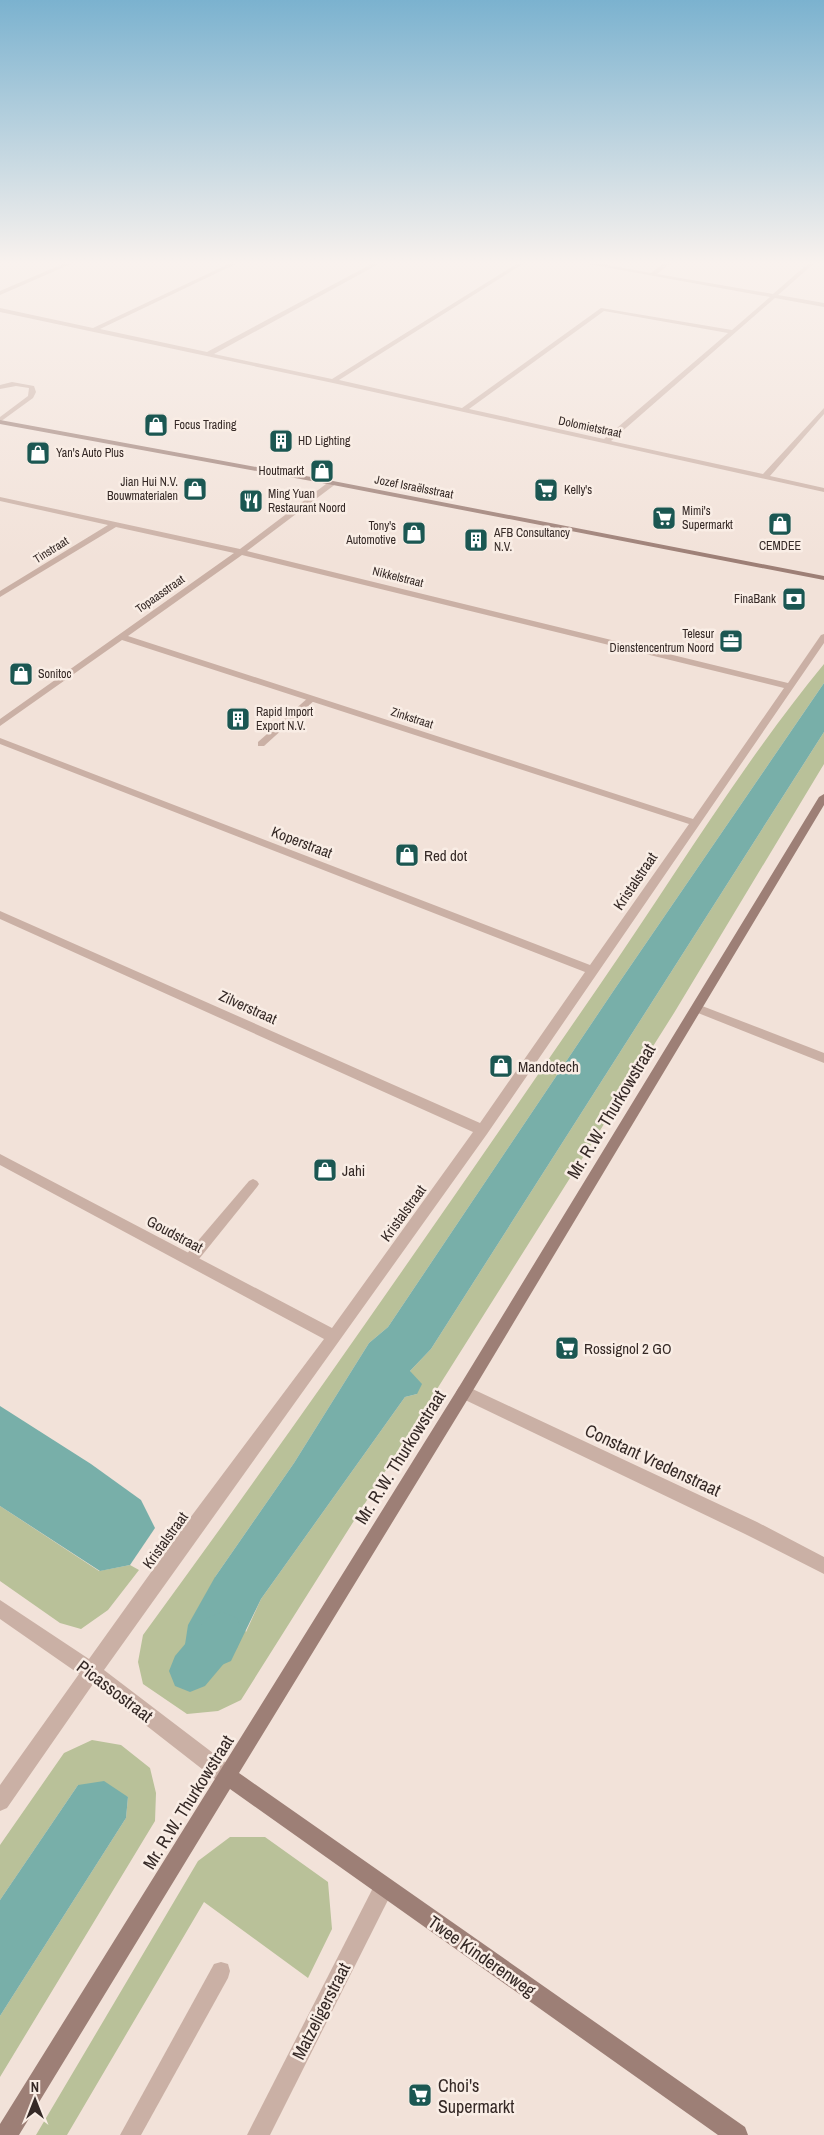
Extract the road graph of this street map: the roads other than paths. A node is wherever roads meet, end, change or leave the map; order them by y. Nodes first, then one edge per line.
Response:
1 (235, 360) edge
2 (367, 360) edge
3 (533, 360) edge
4 (701, 360) edge
5 (333, 381) junction
6 (0, 387) edge
7 (824, 410) edge
8 (462, 411) junction
9 (0, 421) edge
10 (604, 442) junction
11 (765, 477) junction
12 (332, 483) junction
13 (824, 490) edge
14 (0, 499) edge
15 (114, 525) junction
16 (241, 552) junction
17 (824, 578) edge
18 (0, 595) edge
19 (121, 637) junction
20 (824, 637) edge
21 (789, 686) junction
22 (312, 699) junction
23 (0, 723) edge
24 (0, 741) edge
25 (261, 744) dead end
26 (824, 797) edge
27 (695, 823) junction
28 (0, 915) edge
29 (593, 971) junction
30 (697, 1008) junction
31 (824, 1058) edge
32 (482, 1130) junction
33 (0, 1159) edge
34 (253, 1184) dead end
35 (190, 1260) junction
36 (334, 1337) junction
37 (464, 1392) junction
38 (824, 1566) edge
39 (0, 1609) edge
40 (91, 1672) junction
41 (227, 1776) junction
42 (0, 1801) edge
43 (384, 1887) junction
44 (221, 1972) dead end
45 (6, 2135) edge
46 (130, 2135) edge
47 (258, 2135) edge
48 (737, 2135) edge

1 - 5 street, Dolomietstraat
2 - 5 street
3 - 8 street
4 - 10 street
5 - 8 street, Dolomietstraat
6 - 9 lane
7 - 11 street
8 - 10 street, Dolomietstraat
9 - 12 street, Jozef Israëlsstraat
10 - 11 street, Dolomietstraat
11 - 13 street, Dolomietstraat
12 - 16 street, Topaasstraat
12 - 17 street, Jozef Israëlsstraat
14 - 15 street, Nikkelstraat
15 - 16 street, Nikkelstraat
15 - 18 street, Tinstraat
16 - 19 street, Topaasstraat
16 - 21 street, Nikkelstraat
19 - 22 street, Zinkstraat
19 - 23 street, Topaasstraat
20 - 21 street, Kristalstraat
21 - 27 street, Kristalstraat
22 - 25 lane
22 - 27 street, Zinkstraat
24 - 29 street, Koperstraat
26 - 30 street, Mr. R.W. Thurkowstraat
27 - 29 street, Kristalstraat
28 - 32 street, Zilverstraat
29 - 32 street, Kristalstraat
30 - 31 street
30 - 37 street, Mr. R.W. Thurkowstraat
32 - 36 street, Kristalstraat
33 - 35 street, Goudstraat
34 - 35 lane
35 - 36 street, Goudstraat
36 - 40 street, Kristalstraat
37 - 38 street, Constant Vredenstraat
37 - 41 street, Mr. R.W. Thurkowstraat
39 - 40 street, Picassostraat
40 - 41 street, Picassostraat
40 - 42 street, Kristalstraat
41 - 43 street, Twee Kinderenweg
41 - 45 street, Mr. R.W. Thurkowstraat
43 - 47 street, Matzeligerstraat
43 - 48 street, Twee Kinderenweg
44 - 46 lane

